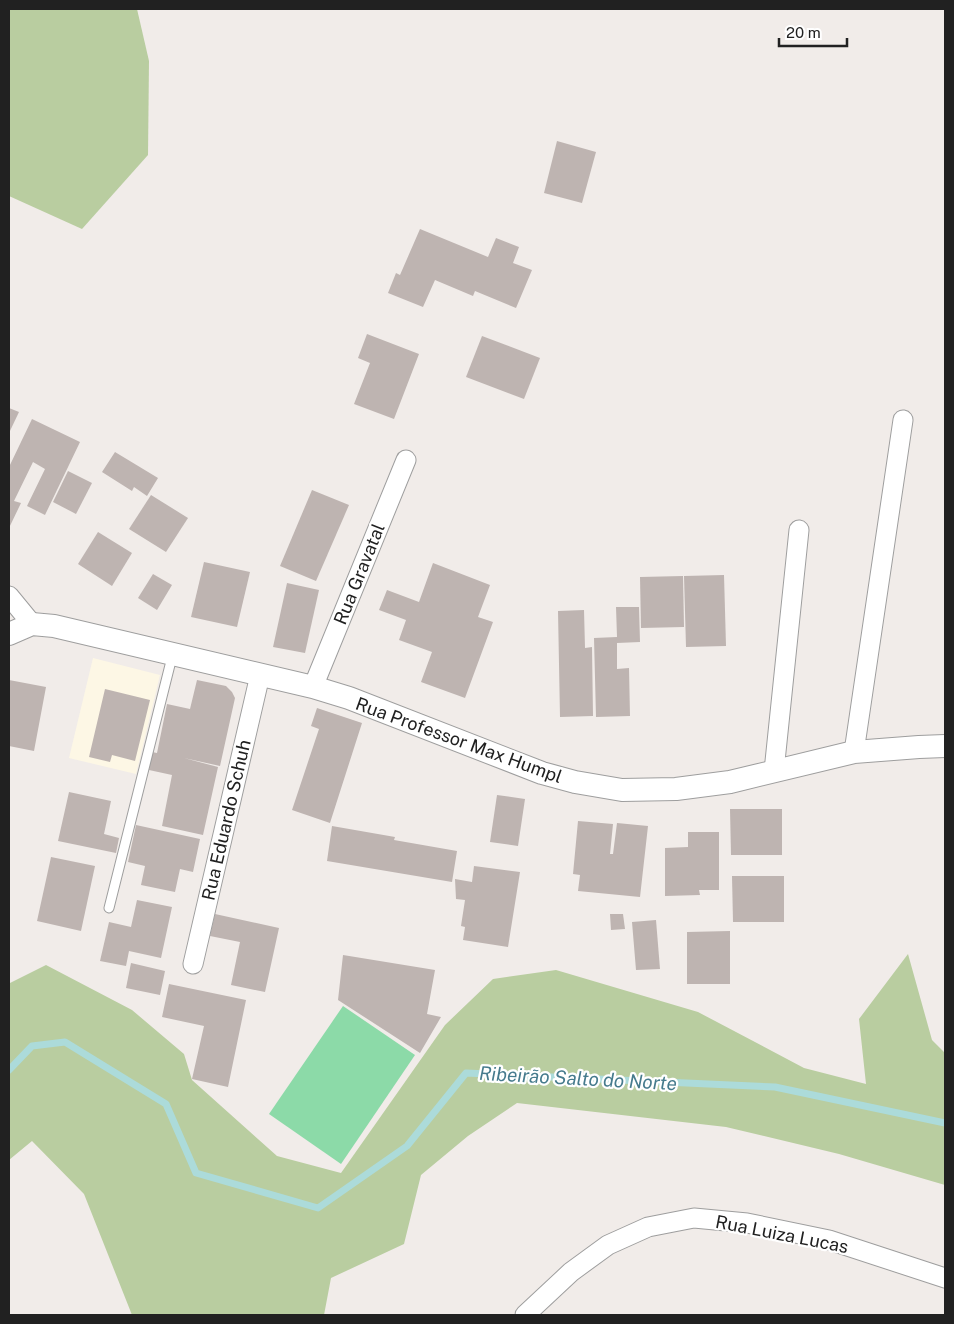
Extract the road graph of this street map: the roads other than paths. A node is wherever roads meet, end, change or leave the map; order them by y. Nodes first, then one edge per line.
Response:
1 (903, 420) dead end
2 (406, 460) dead end
3 (799, 530) dead end
4 (9, 596) edge
5 (32, 624) junction
6 (9, 634) edge
7 (173, 653) junction
8 (260, 675) junction
9 (313, 687) junction
10 (945, 746) edge
11 (854, 752) junction
12 (774, 771) junction
13 (109, 908) dead end
14 (193, 964) dead end
15 (945, 1278) edge
16 (525, 1315) edge

1 - 11 street
2 - 9 street, Rua Gravatal
3 - 12 street
4 - 5 street
5 - 6 street, Rua Professor Max Humpl
5 - 7 street, Rua Professor Max Humpl
7 - 8 street, Rua Professor Max Humpl
7 - 13 lane
8 - 9 street, Rua Professor Max Humpl
8 - 14 street, Rua Eduardo Schuh
9 - 12 street, Rua Professor Max Humpl
10 - 11 street, Rua Professor Max Humpl
11 - 12 street, Rua Professor Max Humpl
15 - 16 street, Rua Luiza Lucas

